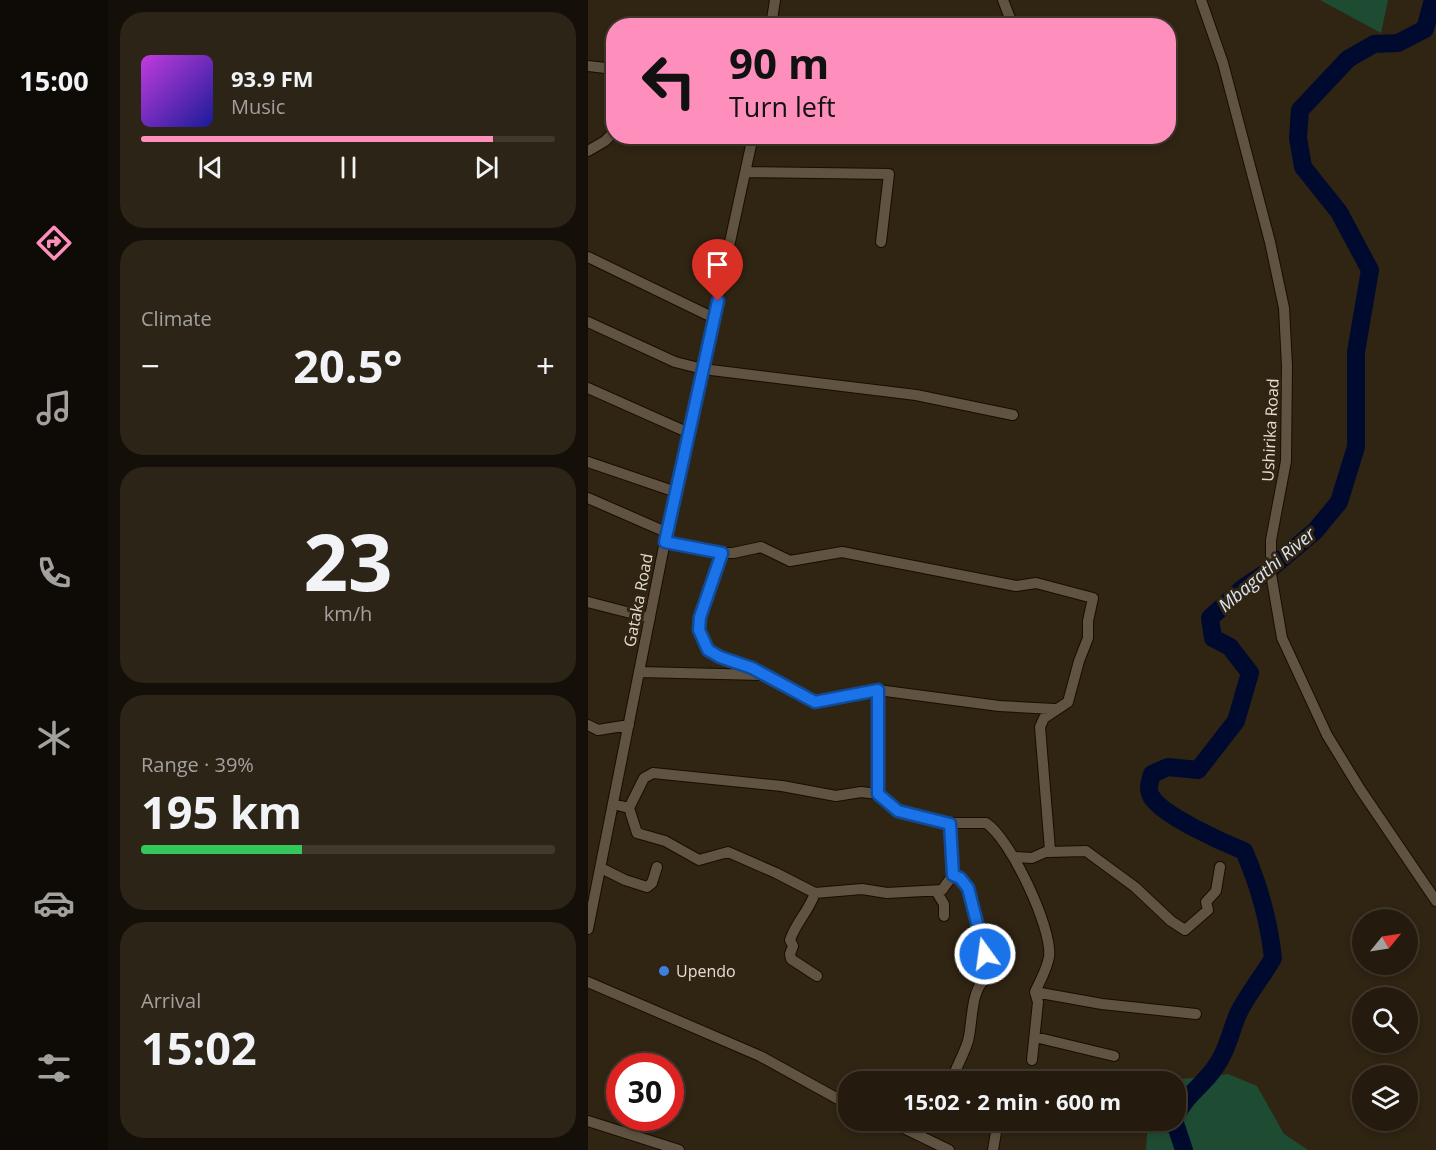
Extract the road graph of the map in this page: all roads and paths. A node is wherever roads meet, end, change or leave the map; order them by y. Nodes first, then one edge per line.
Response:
1 (775, 0) edge
2 (1004, 0) edge
3 (1201, 0) edge
4 (772, 18) edge
5 (1010, 18) edge
6 (588, 66) edge
7 (606, 68) edge
8 (606, 140) edge
9 (751, 144) edge
10 (588, 151) edge
11 (746, 172) junction
12 (881, 242) dead end
13 (588, 257) edge
14 (714, 318) junction
15 (588, 322) edge
16 (703, 369) junction
17 (588, 388) edge
18 (1013, 415) dead end
19 (689, 433) junction
20 (588, 462) edge
21 (676, 492) junction
22 (588, 498) edge
23 (666, 537) junction
24 (722, 553) junction
25 (588, 602) edge
26 (650, 618) junction
27 (639, 672) junction
28 (765, 675) junction
29 (878, 690) junction
30 (1054, 710) junction
31 (588, 725) edge
32 (629, 725) junction
33 (878, 794) junction
34 (613, 804) junction
35 (629, 808) junction
36 (950, 824) junction
37 (1048, 852) junction
38 (1015, 857) junction
39 (657, 867) dead end
40 (1220, 867) dead end
41 (601, 868) junction
42 (953, 875) junction
43 (913, 892) junction
44 (815, 893) junction
45 (1436, 901) edge
46 (944, 916) dead end
47 (588, 930) edge
48 (817, 976) dead end
49 (588, 982) edge
50 (1035, 992) junction
51 (1196, 1014) dead end
52 (1035, 1037) junction
53 (1114, 1056) dead end
54 (1032, 1060) dead end
55 (955, 1071) edge
56 (838, 1099) edge
57 (588, 1121) edge
58 (910, 1131) edge
59 (996, 1131) edge
60 (679, 1150) edge
61 (949, 1150) edge
62 (993, 1150) edge

1 - 4 street
2 - 5 street
3 - 45 street, Ushirika Road
6 - 7 street
8 - 10 street
9 - 11 street, Gataka Road
11 - 12 street
11 - 14 street, Gataka Road
13 - 14 street
14 - 16 street, Gataka Road
15 - 16 street
16 - 18 street
16 - 19 street, Gataka Road
17 - 19 street
19 - 21 street, Gataka Road
20 - 21 street
21 - 23 street, Gataka Road
22 - 23 street
23 - 24 street
23 - 26 street, Gataka Road
24 - 28 street
24 - 30 street
25 - 26 street
26 - 27 street, Gataka Road
27 - 28 street
27 - 32 street, Gataka Road
28 - 29 street
29 - 30 street
29 - 33 street
30 - 37 street
31 - 32 street
32 - 34 street, Gataka Road
33 - 35 street
33 - 36 street
34 - 35 street
34 - 41 street, Gataka Road
35 - 44 street
36 - 38 street
36 - 42 street
37 - 38 street
37 - 40 street
38 - 50 street
39 - 41 street
41 - 47 street, Gataka Road
42 - 43 street
42 - 55 street
43 - 44 street
43 - 46 street
44 - 48 street
49 - 56 street
50 - 51 street
50 - 52 street
52 - 53 street
52 - 54 street
57 - 60 street
58 - 61 street
59 - 62 street

